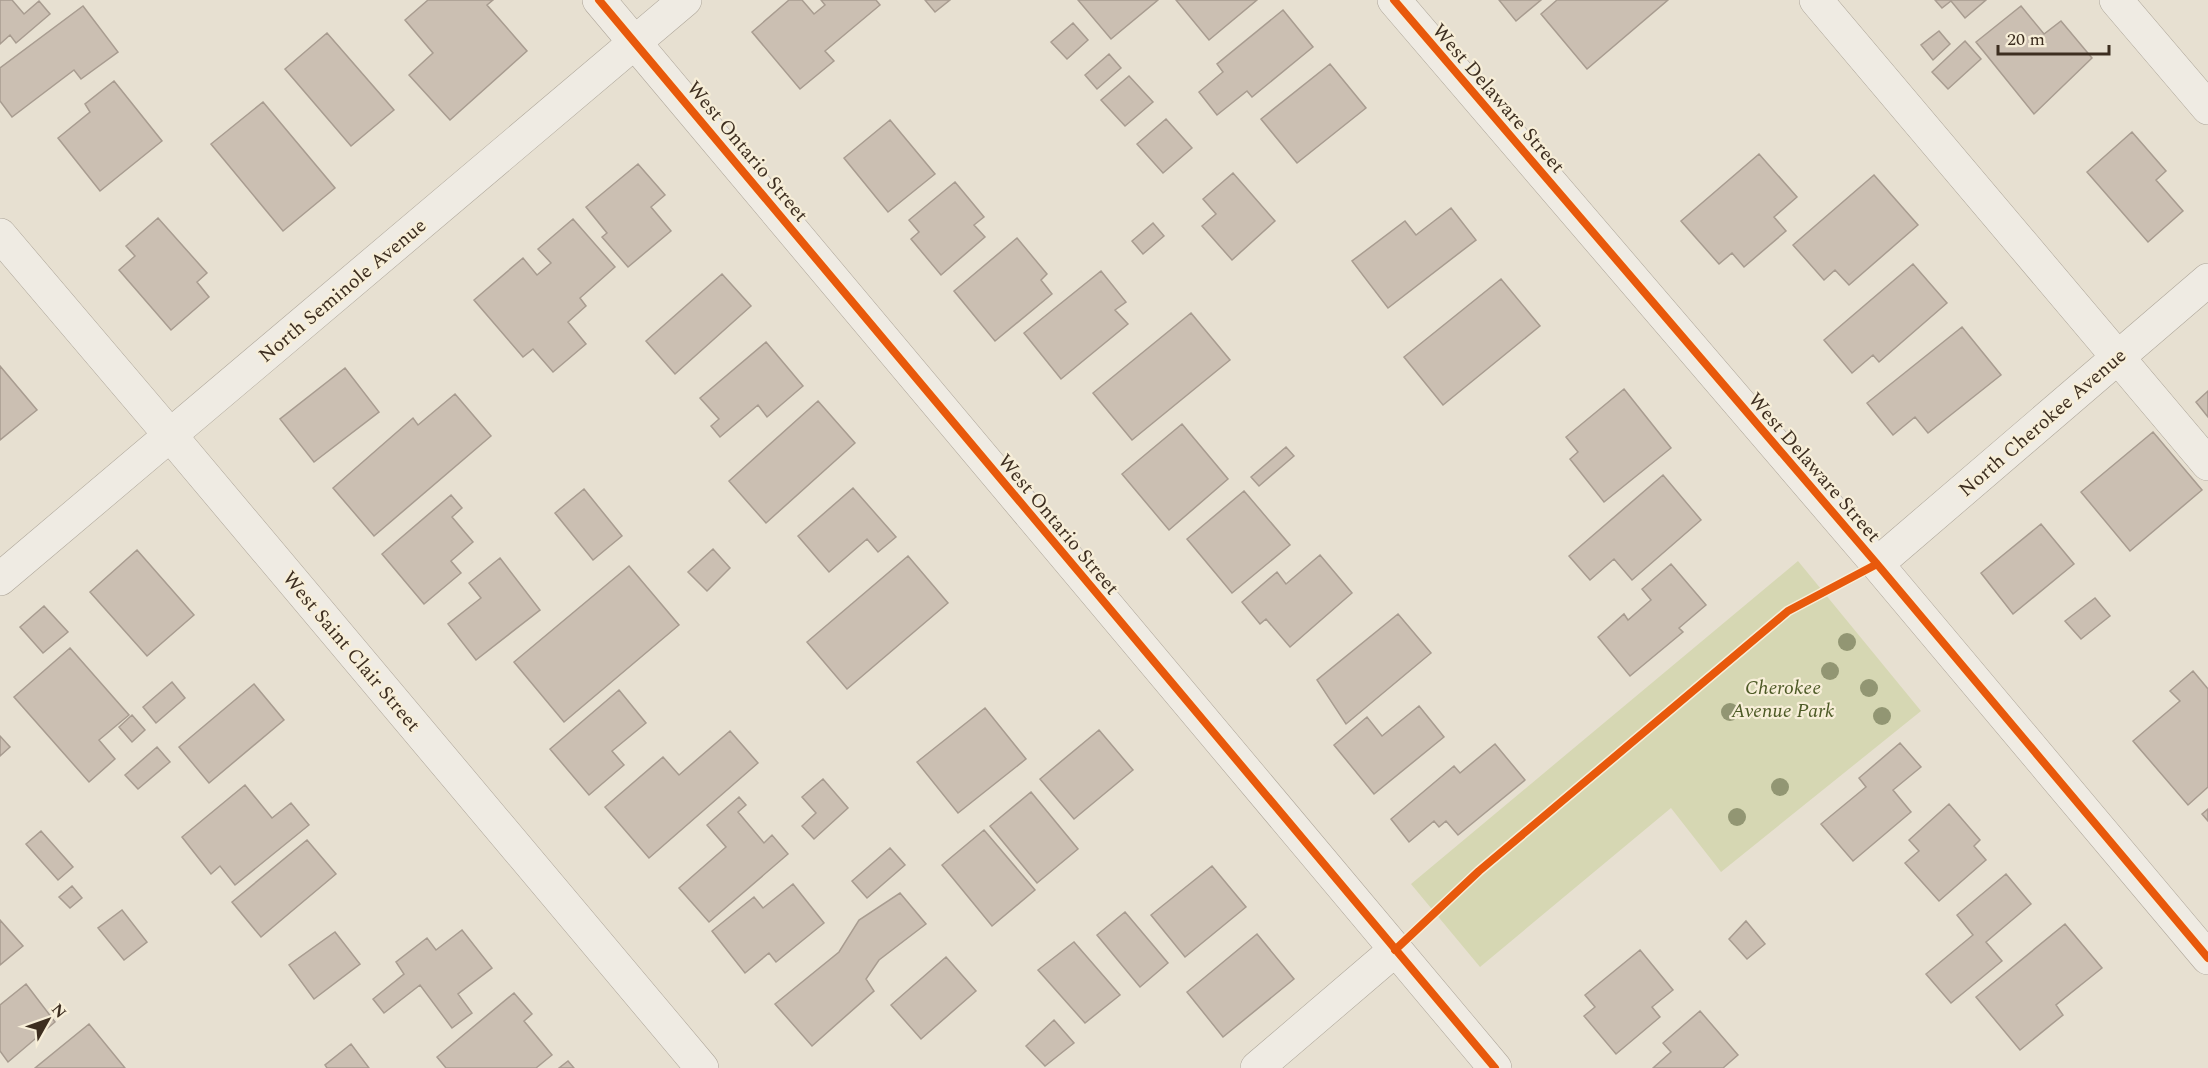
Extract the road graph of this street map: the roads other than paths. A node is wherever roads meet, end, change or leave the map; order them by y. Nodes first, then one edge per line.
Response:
1 (599, 0) edge
2 (685, 0) edge
3 (1394, 0) edge
4 (1816, 0) edge
5 (2116, 0) edge
6 (635, 42) junction
7 (2208, 108) edge
8 (0, 235) edge
9 (2208, 280) edge
10 (2118, 357) junction
11 (171, 435) junction
12 (2208, 464) edge
13 (1877, 564) junction
14 (0, 579) edge
15 (1395, 950) junction
16 (2208, 958) edge
17 (702, 1068) edge
18 (1257, 1068) edge
19 (1495, 1068) edge

1 - 6 street, West Ontario Street
2 - 6 street, North Seminole Avenue
3 - 13 street, West Delaware Street
4 - 10 street
5 - 7 street
6 - 11 street, North Seminole Avenue
6 - 15 street, West Ontario Street
8 - 11 street, West Saint Clair Street
9 - 10 street, North Cherokee Avenue
10 - 12 street
10 - 13 street, North Cherokee Avenue
11 - 14 street, North Seminole Avenue
11 - 17 street, West Saint Clair Street
13 - 16 street, West Delaware Street
15 - 18 street
15 - 19 street, West Ontario Street

